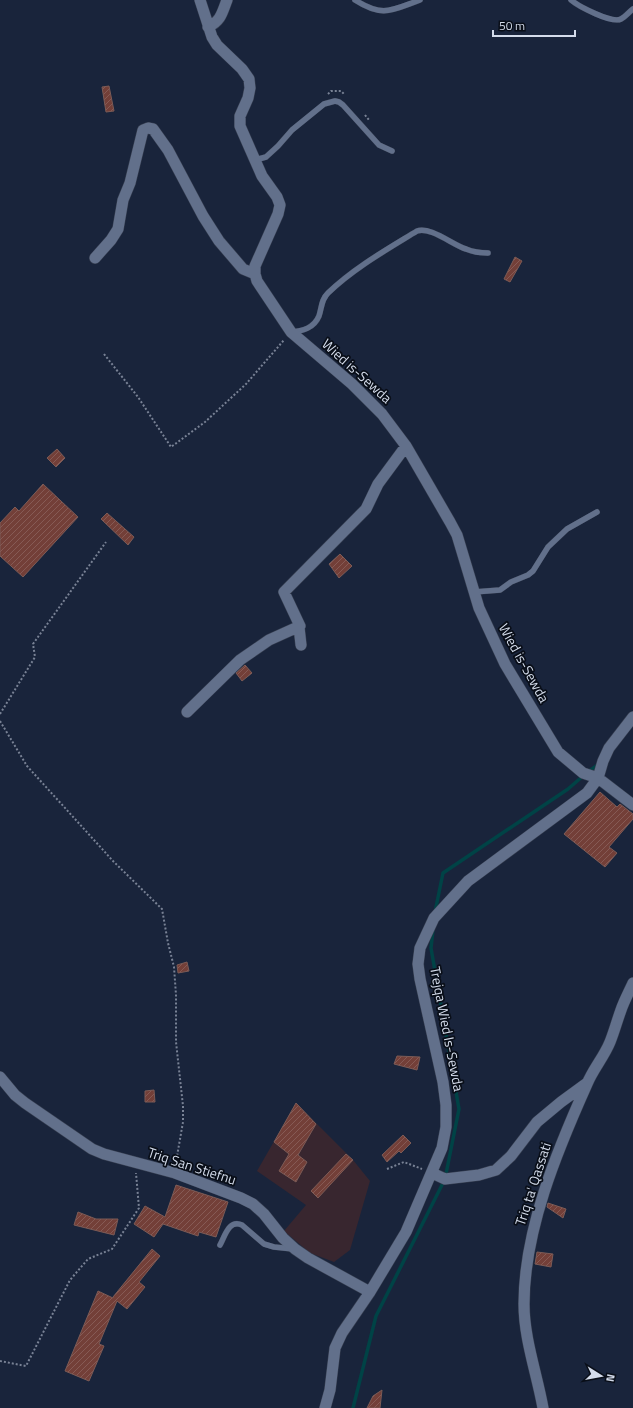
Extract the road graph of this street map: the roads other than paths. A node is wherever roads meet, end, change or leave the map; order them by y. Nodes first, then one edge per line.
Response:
1 (200, 0) edge
2 (228, 0) edge
3 (355, 0) edge
4 (420, 0) edge
5 (571, 0) edge
6 (633, 9) edge
7 (208, 27) junction
8 (392, 151) dead end
9 (254, 160) junction
10 (488, 254) dead end
11 (95, 258) dead end
12 (255, 274) junction
13 (291, 332) junction
14 (406, 446) junction
15 (597, 512) dead end
16 (473, 592) junction
17 (299, 627) junction
18 (301, 645) dead end
19 (186, 712) dead end
20 (633, 717) edge
21 (598, 778) junction
22 (633, 805) edge
23 (633, 983) edge
24 (0, 1077) edge
25 (587, 1082) junction
26 (432, 1173) junction
27 (220, 1245) dead end
28 (295, 1249) junction
29 (370, 1292) junction
30 (325, 1408) edge
31 (543, 1408) edge

1 - 7 street
2 - 7 street
3 - 4 lane
5 - 6 lane
7 - 9 street
8 - 9 lane
9 - 12 street
10 - 13 lane
11 - 12 street
12 - 13 street, Wied is-Sewda
13 - 14 street, Wied is-Sewda
14 - 16 street, Wied is-Sewda
14 - 17 street
15 - 16 lane
16 - 21 street, Wied is-Sewda
17 - 18 street
17 - 19 street
20 - 21 street, Trejqa Wied Is-Sewda
21 - 22 street, Wied is-Sewda
21 - 26 street, Trejqa Wied Is-Sewda
23 - 25 street, Triq ta' Qassati
24 - 28 street, Triq San Stiefnu
25 - 26 street
25 - 31 street, Triq ta' Qassati
26 - 29 street, Trejqa Wied Is-Sewda
27 - 28 lane
28 - 29 street, Triq San Stiefnu
29 - 30 street, Trejqa Wied Is-Sewda

